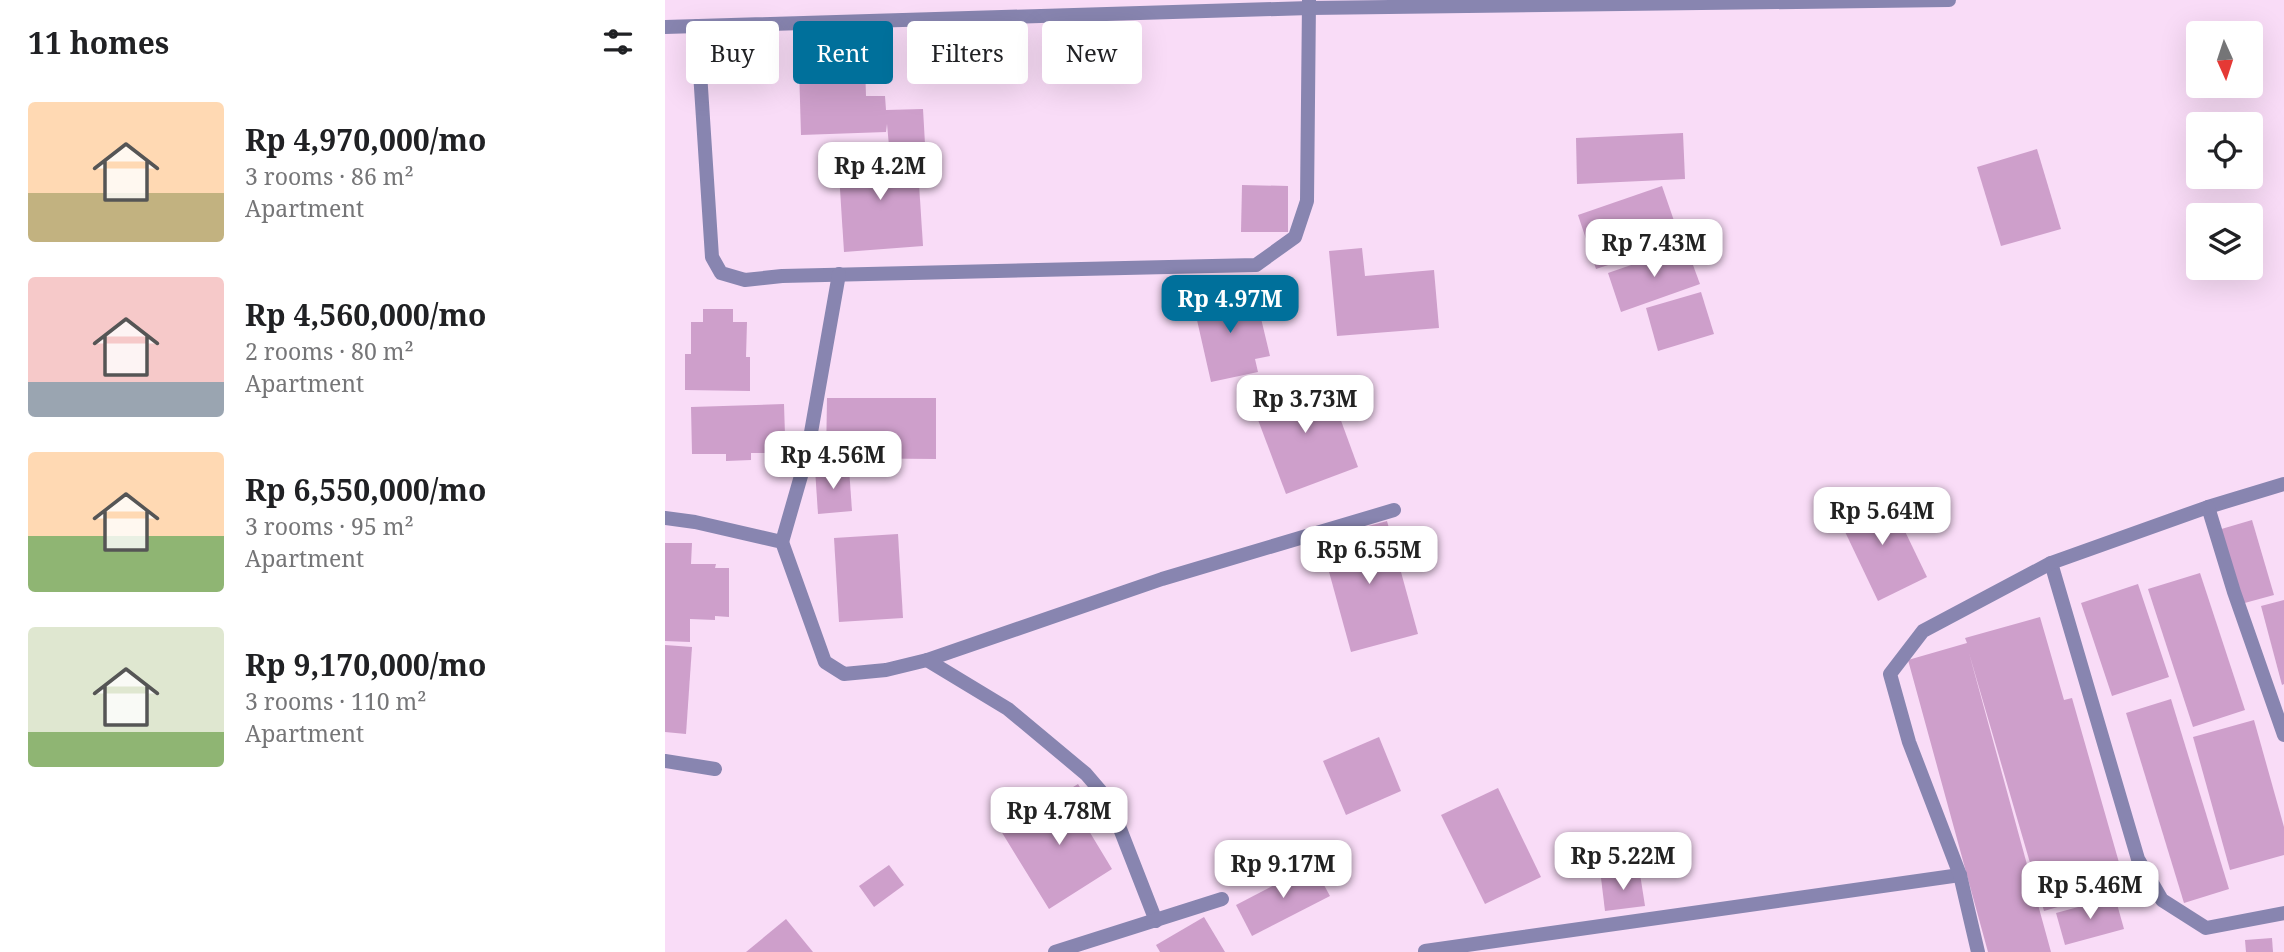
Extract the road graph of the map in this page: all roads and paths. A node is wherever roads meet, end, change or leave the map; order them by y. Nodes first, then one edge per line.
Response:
1 (1949, 0) edge
2 (1310, 4) edge
3 (779, 23) edge
4 (686, 26) edge
5 (665, 27) edge
6 (701, 84) edge
7 (839, 274) junction
8 (2284, 484) edge
9 (2208, 507) junction
10 (1394, 510) dead end
11 (665, 518) edge
12 (782, 542) junction
13 (2051, 563) junction
14 (927, 660) junction
15 (2278, 701) edge
16 (2284, 735) edge
17 (665, 761) edge
18 (715, 769) dead end
19 (1960, 875) junction
20 (1222, 899) dead end
21 (2284, 913) edge
22 (1156, 921) junction
23 (1425, 951) edge
24 (1055, 952) edge
25 (1978, 952) edge

1 - 2 street
2 - 3 street
2 - 7 street
4 - 5 street
6 - 7 street
7 - 12 street
8 - 9 street
9 - 13 street
9 - 15 street
10 - 14 street
11 - 12 street
12 - 14 street
13 - 19 street
13 - 21 street
14 - 22 street
15 - 16 street
17 - 18 street
19 - 23 street
19 - 25 street
20 - 22 street
22 - 24 street

